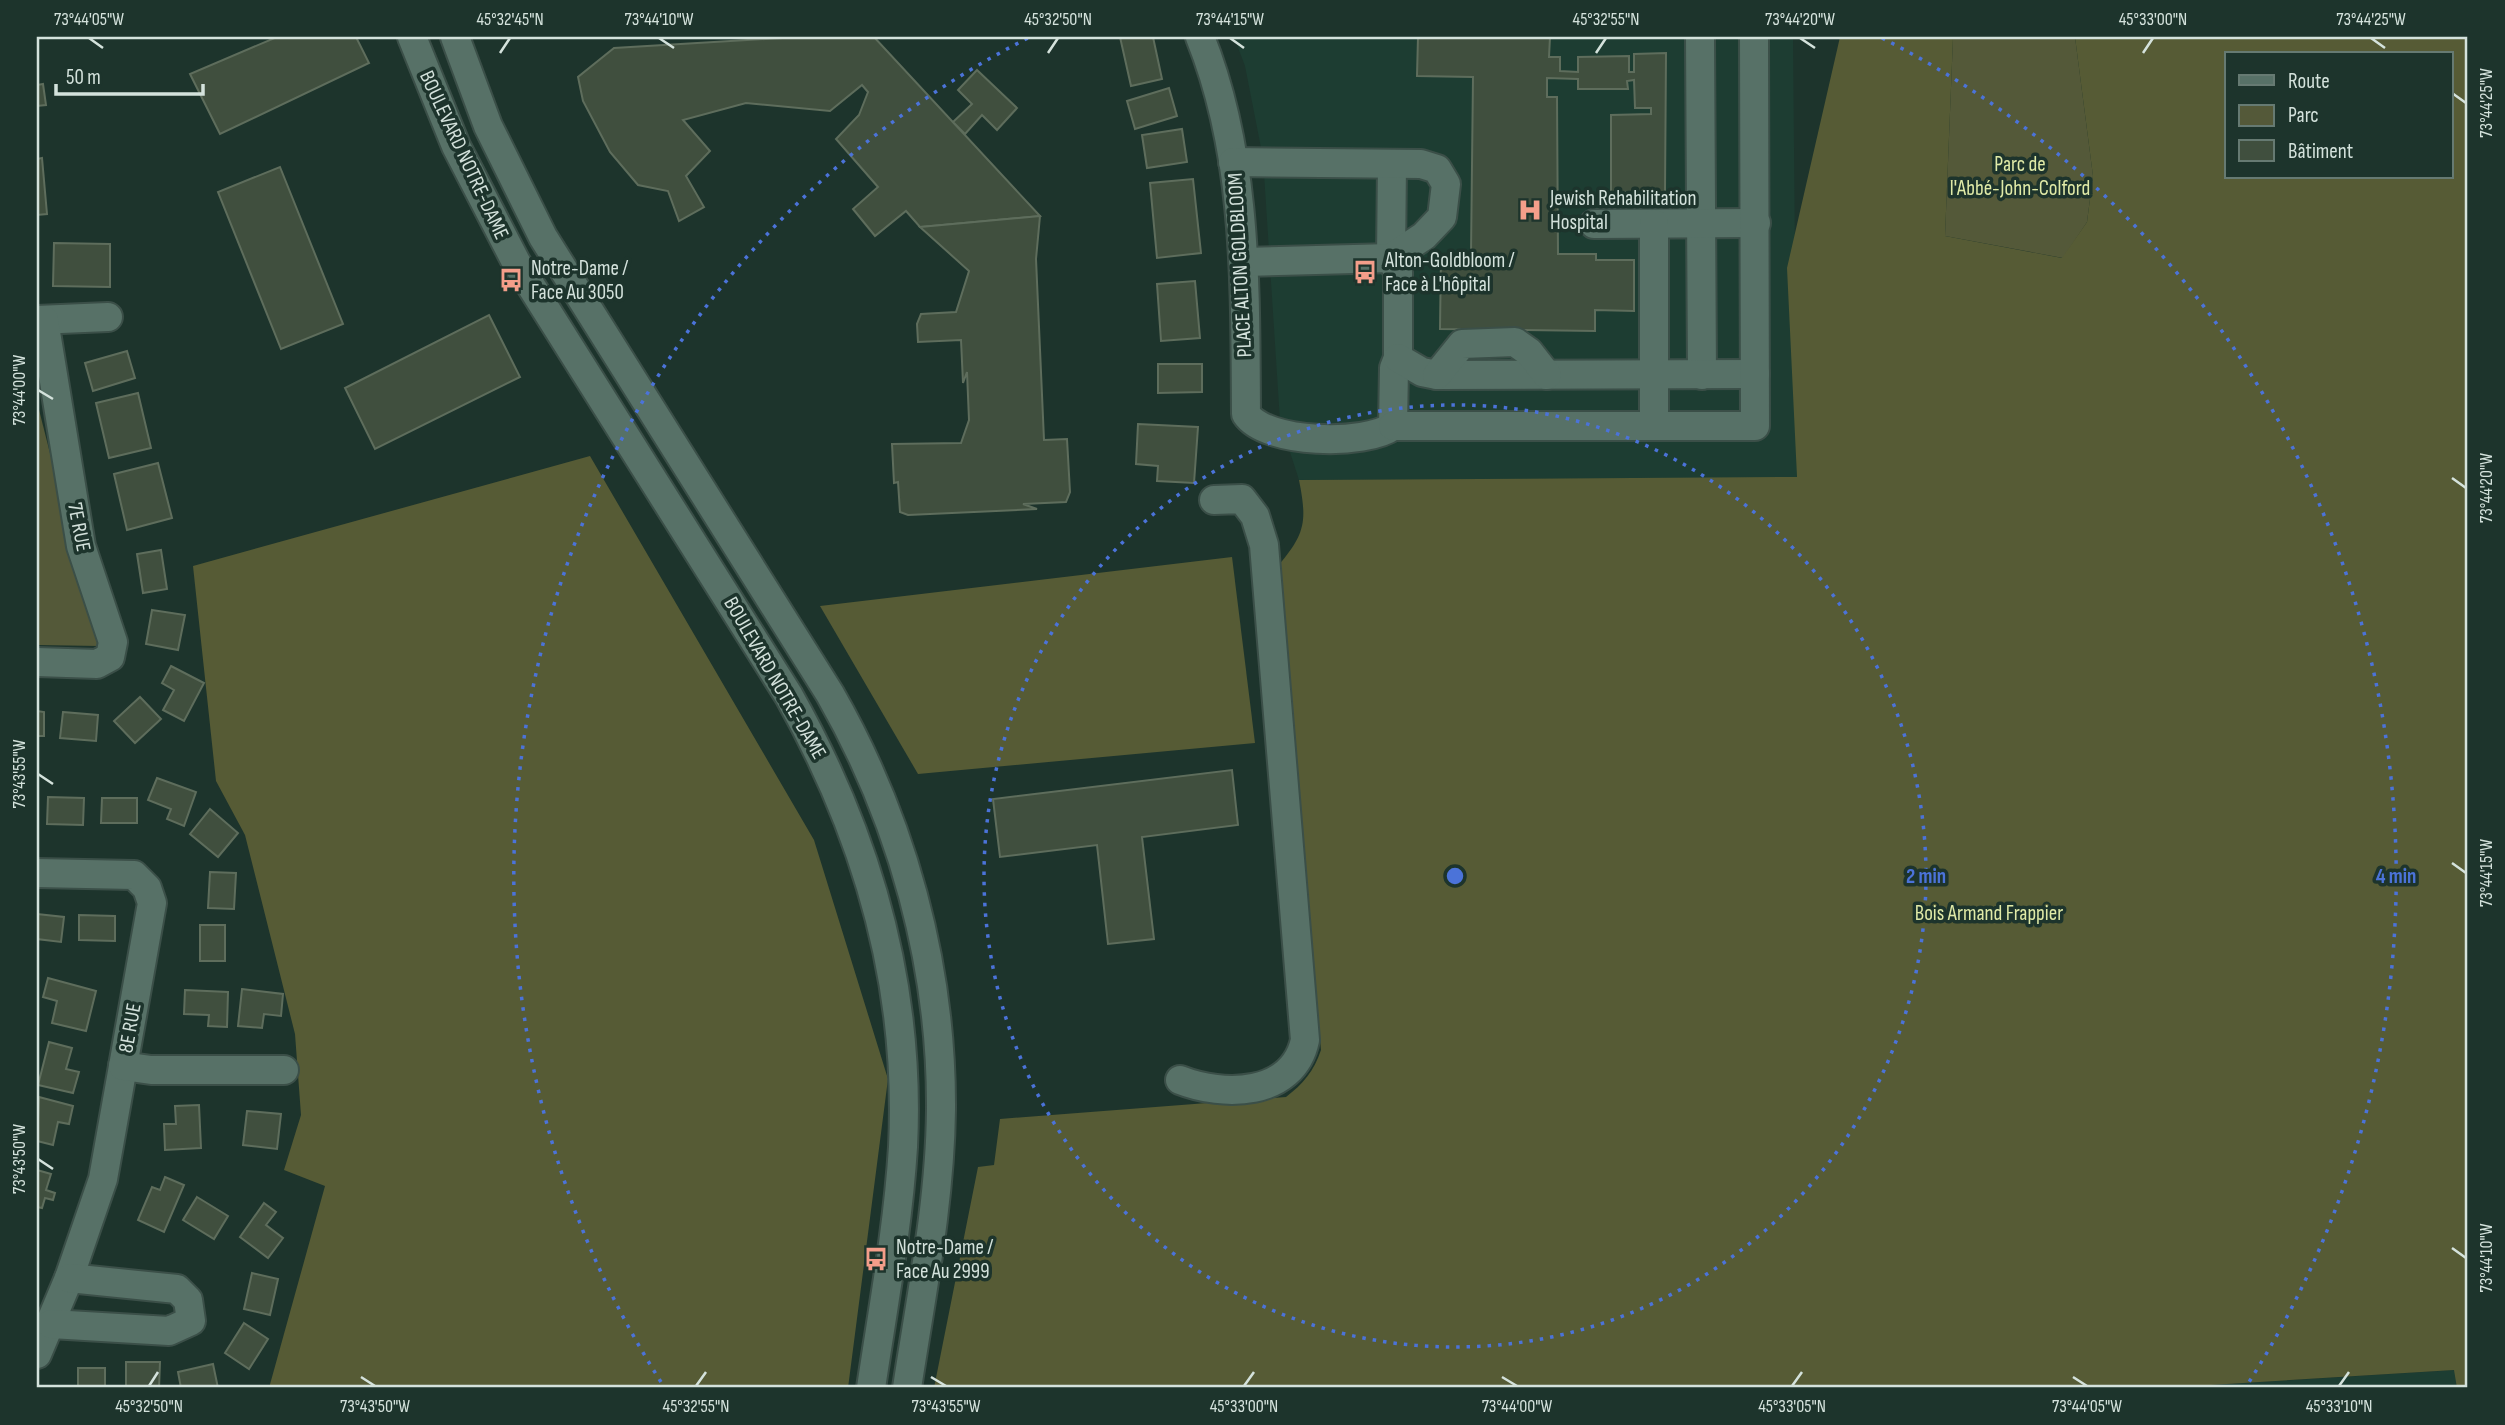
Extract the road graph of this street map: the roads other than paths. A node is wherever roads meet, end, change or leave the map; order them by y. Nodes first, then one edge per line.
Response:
1 (411, 37) edge
2 (455, 37) edge
3 (1200, 37) edge
4 (1700, 37) edge
5 (1754, 37) edge
6 (1233, 162) junction
7 (1392, 164) junction
8 (1594, 223) dead end
9 (1756, 223) junction
10 (1654, 224) junction
11 (1702, 224) junction
12 (1391, 258) junction
13 (1244, 262) junction
14 (108, 317) dead end
15 (40, 320) edge
16 (1398, 358) junction
17 (1702, 374) junction
18 (1755, 374) junction
19 (1654, 375) junction
20 (1654, 425) junction
21 (1393, 426) junction
22 (1214, 500) dead end
23 (37, 662) edge
24 (37, 873) edge
25 (123, 1066) junction
26 (284, 1070) dead end
27 (1180, 1080) dead end
28 (69, 1278) junction
29 (51, 1324) junction
30 (37, 1354) edge
31 (871, 1388) edge
32 (907, 1388) edge

1 - 31 street, BOULEVARD NOTRE-DAME
2 - 32 street, BOULEVARD NOTRE-DAME
3 - 6 street, PLACE ALTON GOLDBLOOM
4 - 11 street
5 - 9 street
6 - 7 street
6 - 13 street, PLACE ALTON GOLDBLOOM
7 - 12 street
7 - 12 street
8 - 10 street
9 - 11 street
9 - 18 street
10 - 11 street
10 - 19 street
11 - 17 street
12 - 13 street
12 - 16 street
13 - 21 street, PLACE ALTON GOLDBLOOM
14 - 15 street
15 - 23 street, 7E RUE
16 - 19 street
16 - 21 street
17 - 18 street
17 - 19 street
18 - 20 street
19 - 20 street
20 - 21 street
22 - 27 street
24 - 25 street, 8E RUE
25 - 26 street
25 - 28 street, 8E RUE
28 - 29 street, 8E RUE
28 - 29 street
29 - 30 street, 8E RUE

